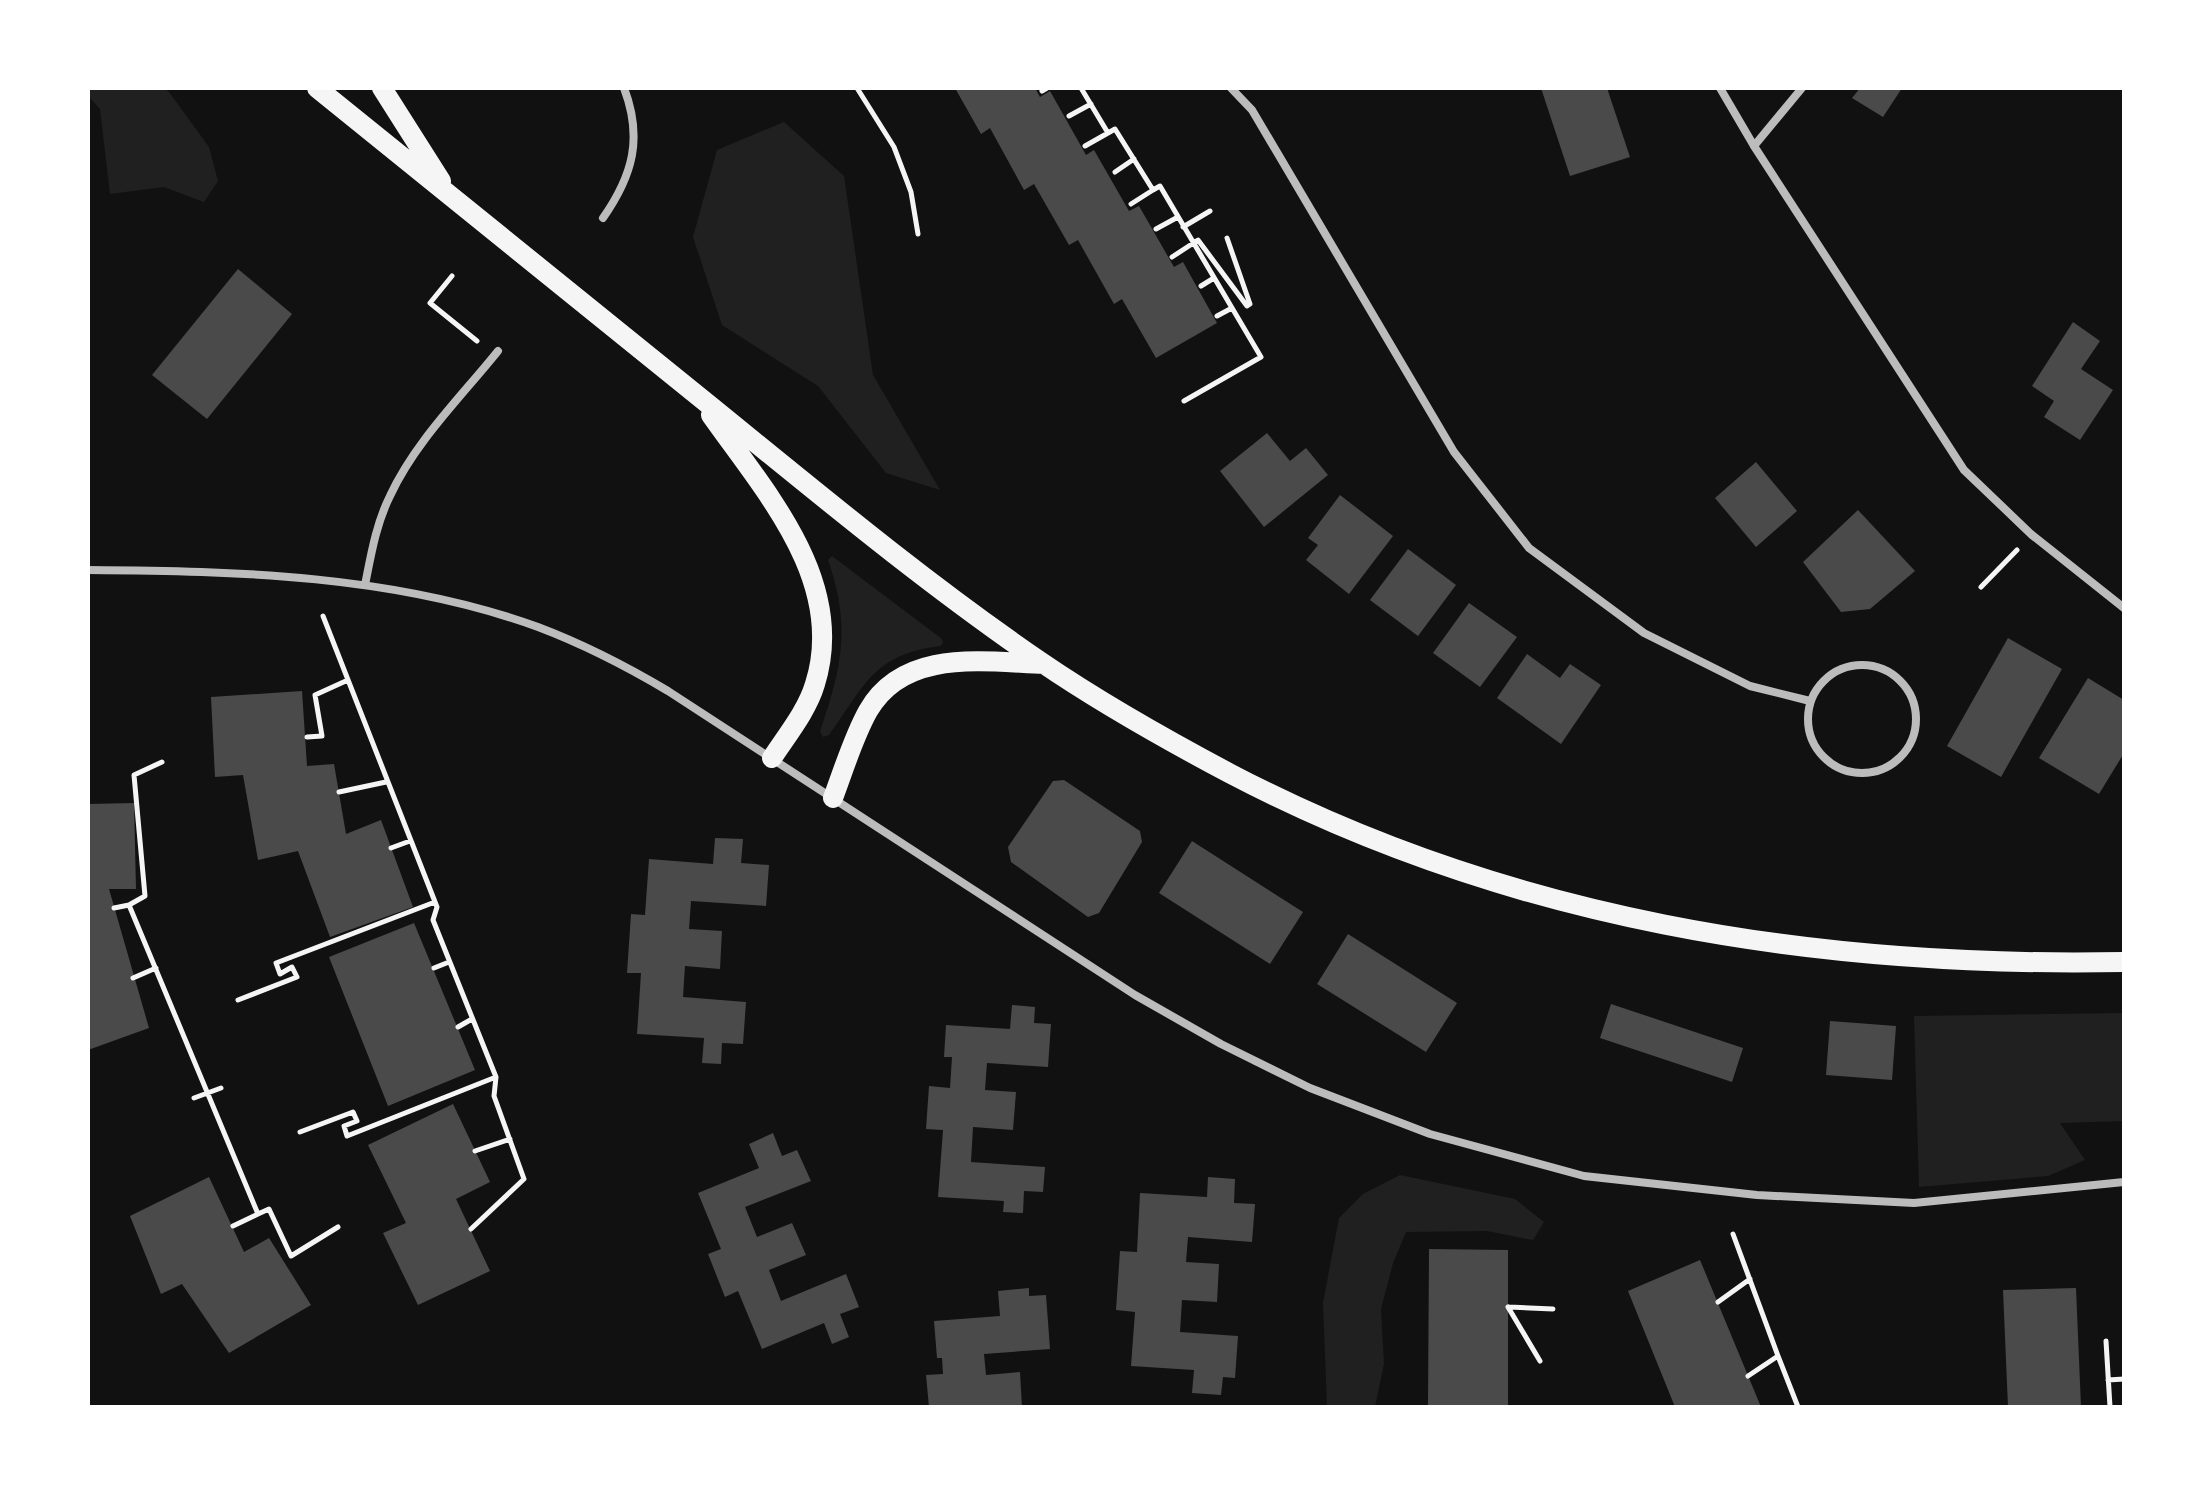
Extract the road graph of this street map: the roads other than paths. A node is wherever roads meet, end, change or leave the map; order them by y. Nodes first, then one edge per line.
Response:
1 (317, 88) edge
2 (382, 88) edge
3 (624, 88) edge
4 (1231, 88) edge
5 (1720, 88) edge
6 (1802, 88) edge
7 (1754, 146) junction
8 (449, 195) junction
9 (603, 218) dead end
10 (498, 351) dead end
11 (697, 396) junction
12 (88, 570) edge
13 (365, 585) junction
14 (2124, 608) edge
15 (1044, 664) junction
16 (1810, 701) junction
17 (772, 758) junction
18 (833, 798) junction
19 (2124, 962) edge
20 (2124, 1182) edge

1 - 8 main road
2 - 8 main road
3 - 9 street
4 - 16 street
5 - 7 street
6 - 7 street
7 - 14 street
8 - 11 main road
10 - 13 street
11 - 15 main road
11 - 17 main road
12 - 13 street
13 - 17 street
15 - 18 main road
15 - 19 main road
16 - 16 street
17 - 18 street
18 - 20 street

